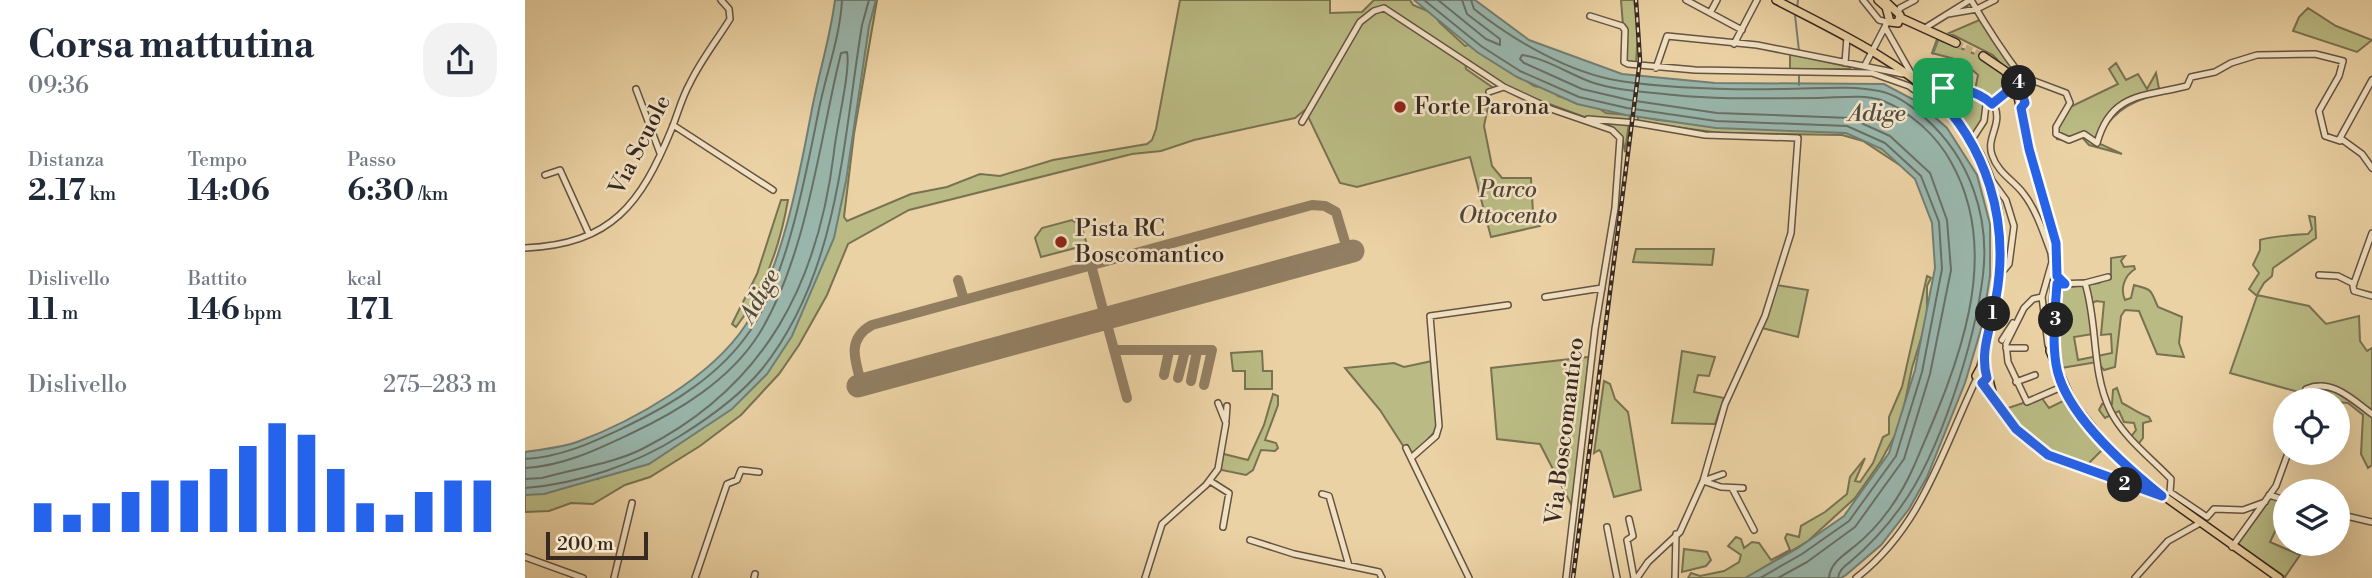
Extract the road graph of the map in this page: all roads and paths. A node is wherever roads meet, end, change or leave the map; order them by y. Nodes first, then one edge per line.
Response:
1 (721, 0) edge
2 (1686, 0) edge
3 (1717, 0) edge
4 (1757, 0) edge
5 (1776, 0) edge
6 (1863, 0) edge
7 (1878, 0) edge
8 (1884, 0) edge
9 (1915, 0) edge
10 (1971, 0) edge
11 (1995, 0) edge
12 (1977, 9) junction
13 (1710, 13) junction
14 (1948, 15) junction
15 (1590, 16) dead end
16 (1892, 21) junction
17 (1924, 27) junction
18 (1742, 30) junction
19 (1847, 37) junction
20 (1955, 43) tunnel mouth
21 (1734, 44) junction
22 (1871, 49) junction
23 (1983, 56) tunnel mouth
24 (1845, 63) junction
25 (1865, 65) junction
26 (1656, 68) junction
27 (1912, 75) junction
28 (2020, 79) junction
29 (2372, 80) edge
30 (1504, 87) junction
31 (636, 89) dead end
32 (1962, 90) junction
33 (1931, 91) junction
34 (1489, 92) dead end
35 (1989, 104) junction
36 (2021, 108) junction
37 (1950, 110) junction
38 (1585, 120) junction
39 (1302, 122) dead end
40 (1961, 124) junction
41 (673, 125) junction
42 (1971, 141) junction
43 (2340, 141) junction
44 (660, 153) junction
45 (2372, 167) edge
46 (1985, 172) junction
47 (545, 175) dead end
48 (773, 190) dead end
49 (2007, 200) junction
50 (1995, 203) junction
51 (2372, 233) edge
52 (589, 234) junction
53 (525, 247) edge
54 (2005, 249) junction
55 (2319, 275) dead end
56 (2108, 277) dead end
57 (2060, 281) junction
58 (2085, 283) junction
59 (2354, 284) junction
60 (1602, 288) junction
61 (2056, 293) junction
62 (2372, 296) edge
63 (1545, 297) dead end
64 (2042, 297) junction
65 (1508, 305) dead end
66 (2022, 313) junction
67 (2053, 322) junction
68 (2043, 323) junction
69 (2002, 340) dead end
70 (2006, 348) junction
71 (2025, 348) dead end
72 (2050, 352) junction
73 (2056, 367) junction
74 (2035, 375) dead end
75 (1981, 379) junction
76 (2016, 382) junction
77 (2064, 386) junction
78 (2313, 388) edge
79 (2332, 388) edge
80 (2350, 399) edge
81 (1218, 403) dead end
82 (1227, 406) dead end
83 (2372, 414) edge
84 (1226, 423) junction
85 (1406, 448) dead end
86 (1411, 458) junction
87 (2284, 465) edge
88 (759, 472) dead end
89 (1723, 474) dead end
90 (1210, 481) junction
91 (1703, 481) junction
92 (1232, 484) dead end
93 (1732, 488) junction
94 (1743, 488) dead end
95 (1228, 492) junction
96 (1322, 494) dead end
97 (2269, 495) junction
98 (2162, 496) junction
99 (2273, 496) edge
100 (2265, 502) junction
101 (632, 503) dead end
102 (2350, 517) edge
103 (1629, 519) dead end
104 (2200, 523) junction
105 (2372, 523) edge
106 (1223, 527) dead end
107 (1607, 527) dead end
108 (1754, 530) dead end
109 (1676, 534) junction
110 (1250, 540) dead end
111 (2232, 547) junction
112 (525, 557) edge
113 (1349, 566) junction
114 (1858, 577) edge
115 (583, 578) edge
116 (614, 578) edge
117 (695, 578) edge
118 (1145, 578) edge
119 (1382, 578) edge
120 (1469, 578) edge
121 (1566, 578) edge
122 (1617, 578) edge
123 (1636, 578) edge
124 (1675, 578) edge
125 (2135, 578) edge
126 (2279, 578) edge

1 - 41 street, Via Scuole
2 - 13 street
3 - 13 street
4 - 18 street
5 - 19 main road
6 - 16 street
7 - 16 main road
8 - 16 main road
9 - 16 street
10 - 12 street
10 - 14 street
11 - 12 street
12 - 14 street
12 - 28 street
13 - 18 street
14 - 17 street
15 - 26 street
16 - 17 main road
16 - 22 street
16 - 27 street
17 - 20 main road
18 - 21 street
19 - 22 main road
19 - 24 street
21 - 24 street
21 - 26 street
22 - 25 street
22 - 27 main road
23 - 36 main road
24 - 25 street
25 - 27 street
26 - 40 street
27 - 33 main road
28 - 35 street, bridge
28 - 36 street
28 - 43 street
29 - 43 street
30 - 34 street
30 - 38 street, Via Boscomantico
30 - 39 street, Via Boscomantico
31 - 44 street
32 - 33 street
32 - 35 street
32 - 37 street
33 - 37 main road
35 - 42 street
35 - 64 street
36 - 57 main road
37 - 40 main road
38 - 60 street, Via Boscomantico
38 - 91 street
40 - 42 main road
41 - 44 street, Via Scuole
41 - 48 street
42 - 46 main road
43 - 45 street
44 - 52 street, Via Scuole
46 - 49 street
46 - 50 main road
47 - 52 street
49 - 50 street
49 - 54 street
50 - 54 main road
51 - 59 street
52 - 53 street, Via Scuole
54 - 75 main road
55 - 59 street
56 - 58 street
57 - 58 street
57 - 61 main road
58 - 100 street
59 - 62 street
60 - 63 street
60 - 121 street, Via Boscomantico
61 - 67 main road
61 - 73 main road
64 - 66 street
64 - 68 street
65 - 86 street
66 - 69 street
66 - 70 street
67 - 68 street
67 - 72 main road
68 - 72 street
70 - 71 street
70 - 76 street
72 - 73 main road
73 - 77 main road
74 - 76 street
75 - 98 main road
75 - 114 street
76 - 77 street
77 - 98 main road
78 - 79 street
80 - 83 street
81 - 84 street
82 - 84 street
84 - 90 street
85 - 86 street
86 - 120 street
87 - 97 street
88 - 117 street
89 - 91 street
90 - 95 street
90 - 118 street
91 - 93 street
91 - 109 street
92 - 95 street
93 - 94 street
93 - 108 street
95 - 106 street
96 - 113 street
97 - 99 street
97 - 100 street
98 - 104 main road
100 - 111 street
101 - 116 street
102 - 105 street
103 - 123 street
104 - 111 main road
104 - 125 street
107 - 122 street
109 - 123 street
109 - 124 street
110 - 113 street
111 - 126 main road
112 - 115 street
113 - 119 street

